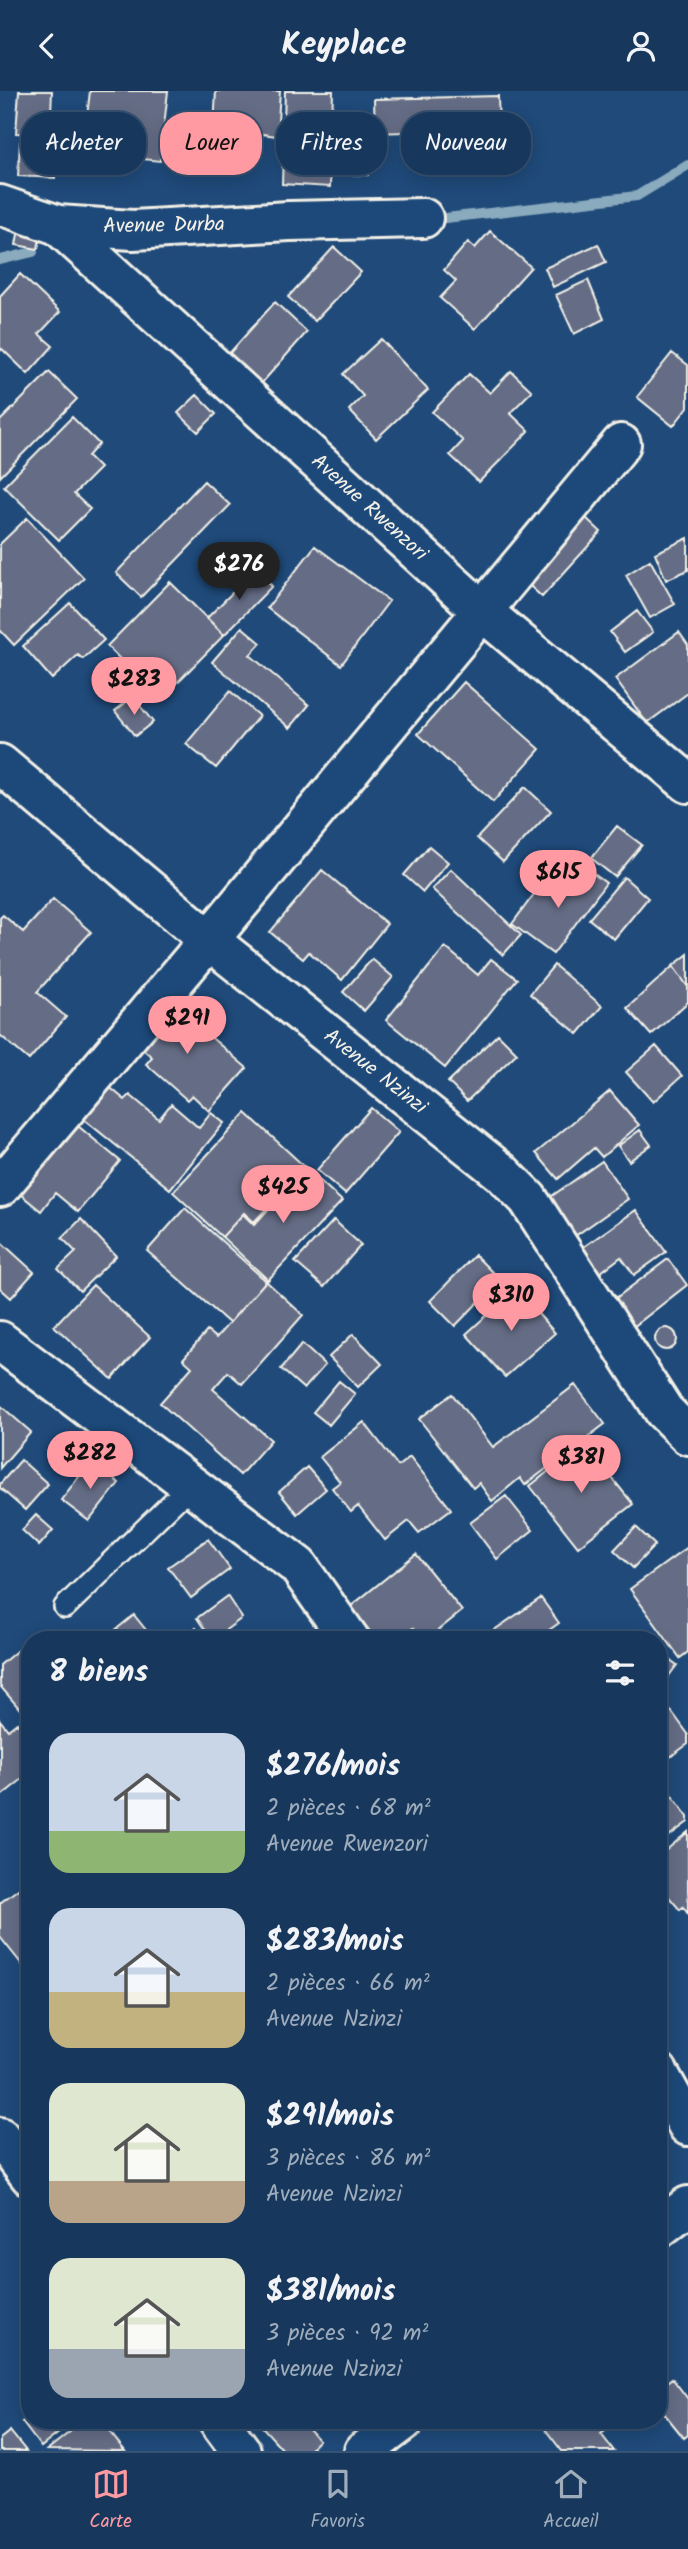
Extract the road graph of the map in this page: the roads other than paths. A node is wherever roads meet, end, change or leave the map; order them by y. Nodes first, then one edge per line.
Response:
1 (0, 205) edge
2 (423, 218) dead end
3 (58, 225) junction
4 (621, 444) dead end
5 (482, 611) junction
6 (0, 764) edge
7 (688, 783) edge
8 (209, 940) junction
9 (0, 1187) edge
10 (0, 1341) edge
11 (688, 1435) edge
12 (192, 1484) junction
13 (65, 1607) dead end
14 (344, 1631) edge
15 (670, 2072) edge
16 (688, 2126) edge
17 (0, 2137) edge
18 (21, 2164) edge
19 (688, 2206) edge
20 (667, 2221) edge
21 (225, 2429) edge
22 (393, 2429) edge
23 (241, 2451) edge
24 (364, 2451) edge

1 - 3 street, Avenue Durba
2 - 3 street, Avenue Durba
3 - 5 street, Avenue Rwenzori
4 - 5 street
5 - 7 street, Avenue Rwenzori
5 - 8 street
6 - 8 street, Avenue Nzinzi
8 - 9 street
8 - 11 street, Avenue Nzinzi
10 - 12 street
12 - 13 lane
12 - 14 street
15 - 16 street
17 - 18 street
19 - 20 street
21 - 23 street
22 - 24 street

